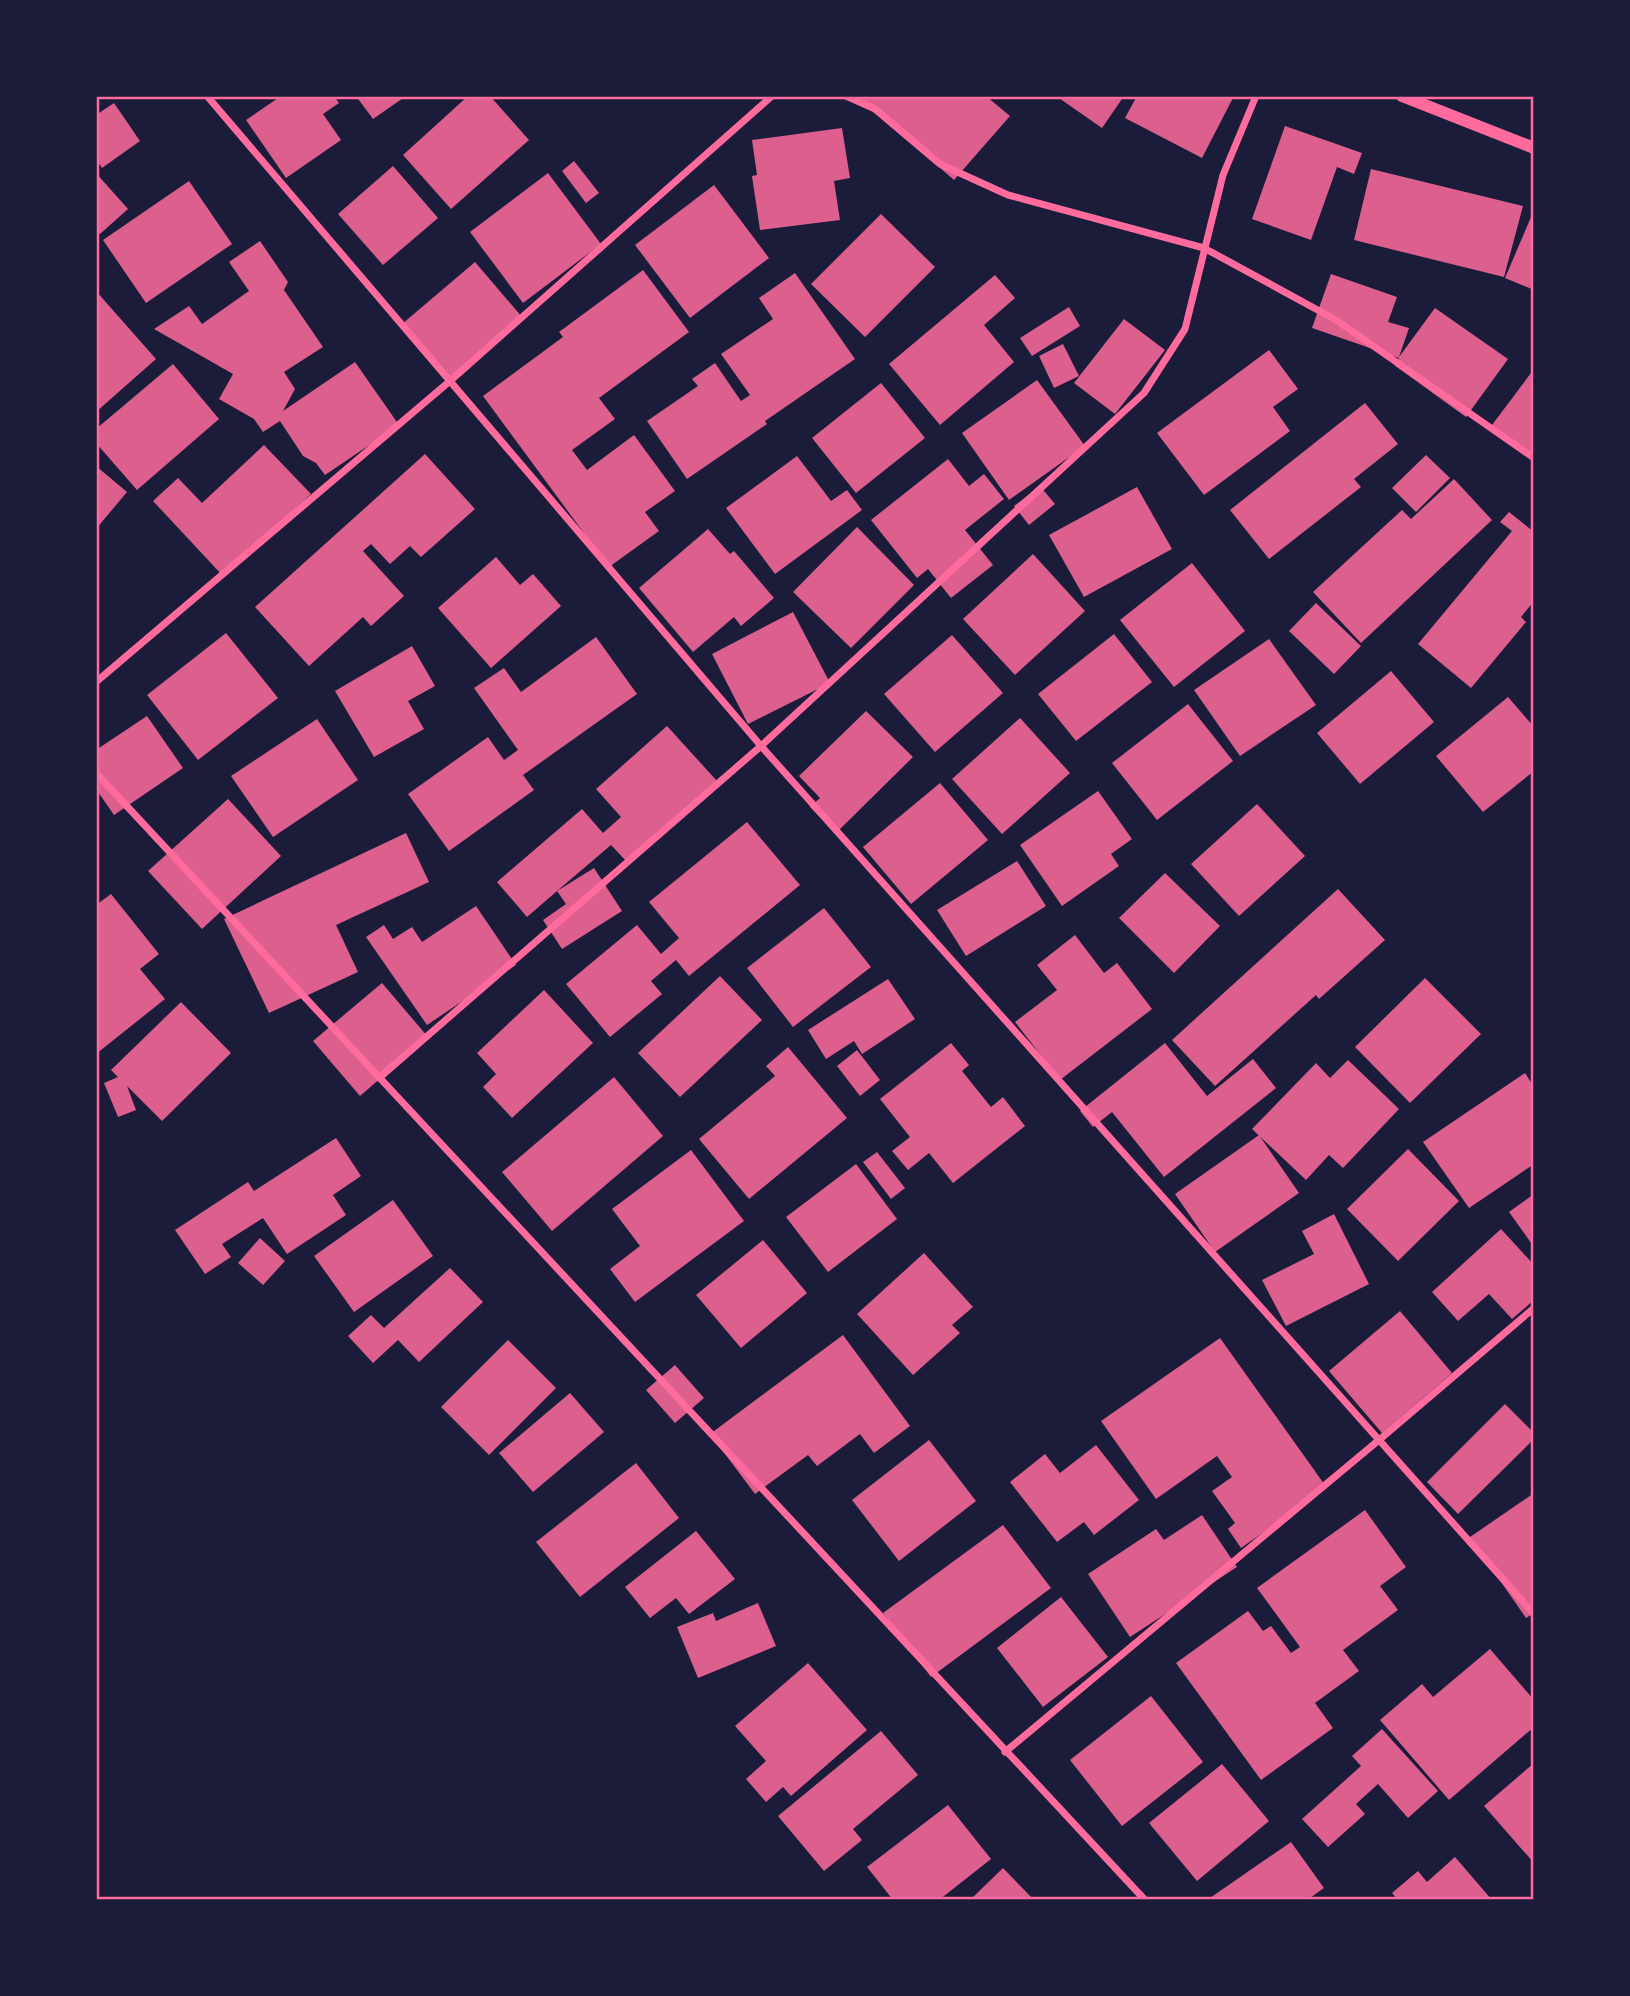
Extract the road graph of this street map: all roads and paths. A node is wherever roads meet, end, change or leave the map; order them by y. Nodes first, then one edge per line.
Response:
1 (207, 96) edge
2 (772, 96) edge
3 (846, 96) edge
4 (1256, 96) edge
5 (1402, 96) edge
6 (1534, 148) edge
7 (1204, 248) junction
8 (450, 382) junction
9 (1534, 458) edge
10 (96, 682) edge
11 (761, 746) junction
12 (96, 773) edge
13 (379, 1078) junction
14 (1534, 1308) edge
15 (1379, 1440) junction
16 (1534, 1615) edge
17 (1005, 1752) junction
18 (1145, 1900) edge

1 - 8 street
2 - 8 street
3 - 7 street
4 - 7 street
5 - 6 street
7 - 9 street
7 - 11 street
8 - 10 street
8 - 11 street
11 - 13 street
11 - 15 street
12 - 13 street
13 - 17 street
14 - 15 street
15 - 16 street
15 - 17 street
17 - 18 street

